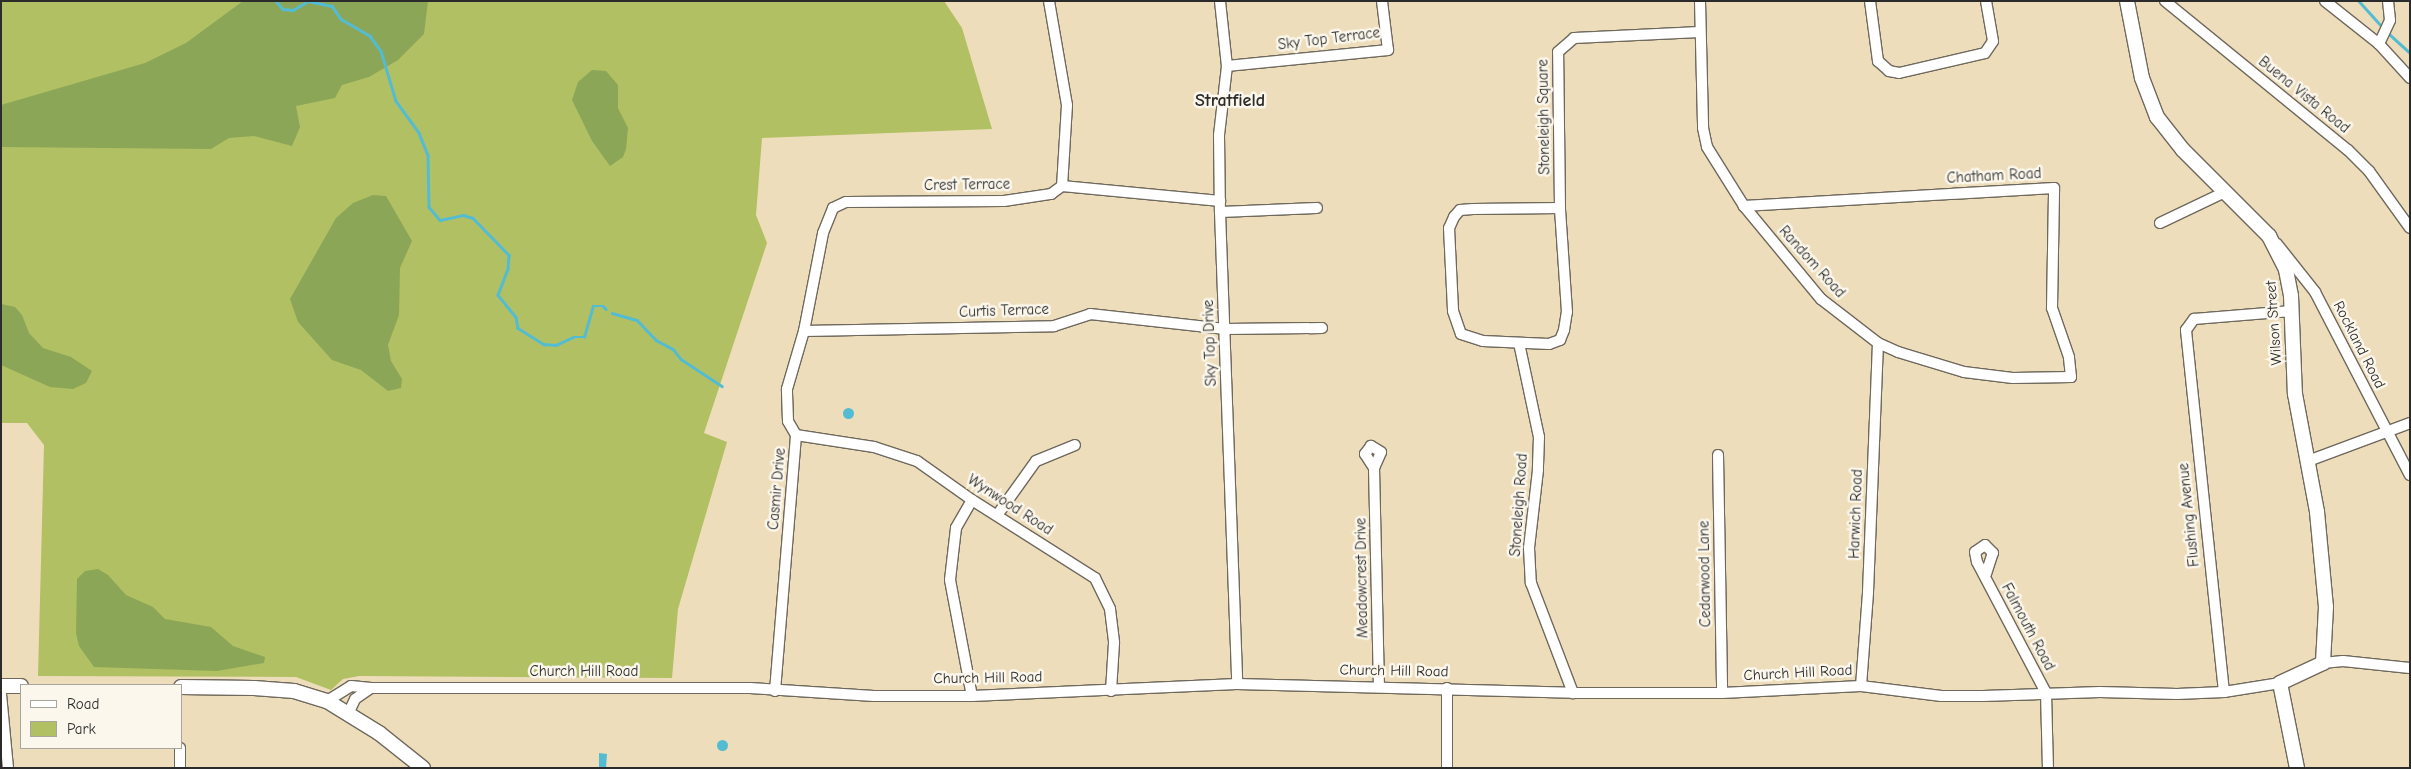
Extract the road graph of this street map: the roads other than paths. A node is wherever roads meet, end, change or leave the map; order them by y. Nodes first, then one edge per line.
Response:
1 (1049, 1) edge
2 (1220, 1) edge
3 (1382, 1) edge
4 (1700, 1) edge
5 (1870, 1) edge
6 (1986, 1) edge
7 (2127, 1) edge
8 (2165, 1) edge
9 (2325, 1) edge
10 (2388, 1) edge
11 (1700, 32) junction
12 (2381, 41) junction
13 (1227, 66) junction
14 (2410, 78) edge
15 (1062, 186) junction
16 (2225, 192) junction
17 (1220, 201) junction
18 (1744, 206) junction
19 (833, 208) joint
20 (1317, 208) dead end
21 (1560, 208) junction
22 (1220, 212) junction
23 (2160, 223) dead end
24 (2410, 228) edge
25 (2269, 236) junction
26 (2292, 311) junction
27 (1322, 328) dead end
28 (1225, 329) junction
29 (804, 331) junction
30 (1519, 343) junction
31 (1878, 343) junction
32 (2071, 377) joint
33 (2410, 423) edge
34 (2386, 434) junction
35 (796, 435) junction
36 (1075, 445) dead end
37 (1718, 455) dead end
38 (2308, 461) junction
39 (1374, 468) dead end
40 (2410, 475) edge
41 (972, 500) junction
42 (998, 514) junction
43 (1986, 574) dead end
44 (2323, 663) junction
45 (2410, 668) edge
46 (2280, 682) junction
47 (1237, 684) junction
48 (1, 686) edge
49 (20, 686) edge
50 (1860, 686) junction
51 (182, 687) edge
52 (1379, 687) junction
53 (371, 688) junction
54 (1447, 688) junction
55 (775, 691) junction
56 (1112, 691) junction
57 (2224, 692) junction
58 (1573, 693) junction
59 (1722, 693) junction
60 (2046, 693) junction
61 (1, 694) edge
62 (972, 696) junction
63 (327, 701) junction
64 (349, 712) junction
65 (180, 749) edge
66 (8, 768) edge
67 (180, 768) edge
68 (423, 768) edge
69 (1447, 768) edge
70 (2048, 768) edge
71 (2297, 768) edge

1 - 15 street
2 - 13 street, Sky Top Drive
3 - 13 street, Sky Top Terrace
4 - 11 street, Random Road
5 - 6 street
7 - 16 main road, Wilson Street
8 - 24 street, Buena Vista Road
9 - 12 street
10 - 12 street
11 - 18 street, Random Road
11 - 21 street, Stoneleigh Square
12 - 14 street
13 - 17 street, Sky Top Drive
15 - 17 street, Crest Terrace
15 - 19 street, Crest Terrace
16 - 23 street
16 - 25 main road, Wilson Street
17 - 22 street, Sky Top Drive
18 - 31 street, Random Road
18 - 32 street, Chatham Road
19 - 29 street, Casmir Drive
20 - 22 street
21 - 30 street, Stoneleigh Square
21 - 30 street, Stoneleigh Square
22 - 28 street, Sky Top Drive
25 - 26 main road, Wilson Street
25 - 34 street, Rockland Road
26 - 38 main road, Wilson Street
26 - 57 street, Flushing Avenue
27 - 28 street, Curtis Terrace
28 - 29 street, Curtis Terrace
28 - 47 street, Sky Top Drive
29 - 35 street, Casmir Drive
30 - 58 street, Stoneleigh Road
31 - 32 street, Random Road
31 - 50 street, Harwich Road
33 - 34 street
34 - 38 street
34 - 40 street, Rockland Road
35 - 41 street, Wynwood Road
35 - 55 street, Casmir Drive
36 - 42 street
37 - 59 street, Cedarwood Lane
38 - 44 main road, Wilson Street
39 - 52 street, Meadowcrest Drive
41 - 42 street, Wynwood Road
41 - 62 street
42 - 56 street, Wynwood Road
43 - 60 street, Falmouth Road
44 - 45 street, Church Hill Road
44 - 46 main road, Church Hill Road
46 - 57 street, Church Hill Road
46 - 71 main road
47 - 52 street, Church Hill Road
47 - 56 street, Church Hill Road
48 - 49 main road
50 - 59 street, Church Hill Road
50 - 60 street, Church Hill Road
51 - 63 main road
52 - 54 street, Church Hill Road
53 - 55 street, Church Hill Road
53 - 63 street, Church Hill Road
53 - 64 street
54 - 58 street, Church Hill Road
54 - 69 street
55 - 62 street, Church Hill Road
56 - 62 street, Church Hill Road
57 - 60 street, Church Hill Road
58 - 59 street, Church Hill Road
60 - 70 street
61 - 66 street
63 - 64 main road
64 - 68 main road
65 - 67 street

